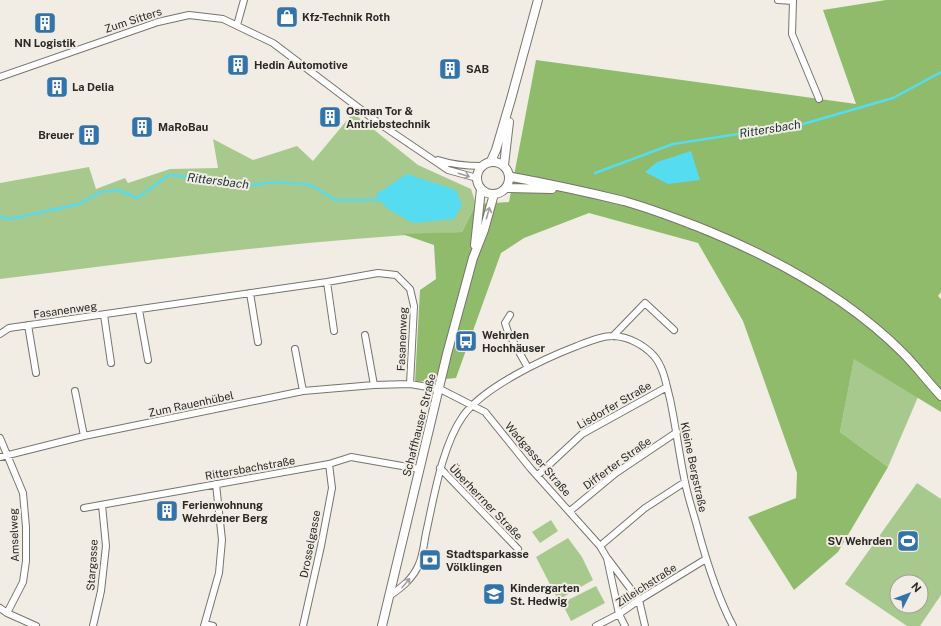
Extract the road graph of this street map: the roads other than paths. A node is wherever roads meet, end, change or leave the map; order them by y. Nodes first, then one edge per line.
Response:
1 (244, 0) edge
2 (538, 0) edge
3 (778, 0) edge
4 (237, 25) junction
5 (0, 77) edge
6 (511, 99) junction
7 (819, 99) dead end
8 (427, 155) junction
9 (492, 161) junction
10 (504, 165) junction
11 (482, 166) junction
12 (509, 175) junction
13 (477, 178) junction
14 (506, 188) junction
15 (481, 189) junction
16 (572, 190) junction
17 (494, 194) junction
18 (473, 258) junction
19 (327, 282) junction
20 (250, 293) junction
21 (140, 310) junction
22 (104, 315) junction
23 (510, 315) dead end
24 (28, 325) junction
25 (674, 330) dead end
26 (334, 331) dead end
27 (0, 334) edge
28 (365, 335) dead end
29 (613, 336) junction
30 (258, 342) dead end
31 (295, 349) dead end
32 (148, 360) dead end
33 (111, 363) dead end
34 (528, 368) junction
35 (36, 373) dead end
36 (410, 384) junction
37 (374, 385) junction
38 (667, 386) junction
39 (440, 388) junction
40 (75, 391) dead end
41 (303, 391) junction
42 (941, 396) edge
43 (473, 405) junction
44 (677, 432) junction
45 (84, 436) junction
46 (0, 438) edge
47 (7, 455) junction
48 (0, 456) edge
49 (329, 464) junction
50 (440, 468) junction
51 (419, 469) junction
52 (538, 475) junction
53 (685, 482) junction
54 (216, 484) junction
55 (102, 505) junction
56 (84, 508) dead end
57 (570, 511) junction
58 (600, 546) junction
59 (518, 549) dead end
60 (607, 558) junction
61 (706, 559) junction
62 (388, 597) junction
63 (639, 600) junction
64 (0, 608) edge
65 (7, 613) junction
66 (619, 614) junction
67 (204, 625) edge
68 (36, 626) edge
69 (93, 626) edge
70 (212, 626) edge
71 (303, 626) edge
72 (382, 626) edge
73 (596, 626) edge
74 (625, 626) edge
75 (645, 626) edge
76 (733, 626) edge

1 - 4 street
2 - 6 street
3 - 7 street
4 - 5 street, Zum Sitters
4 - 8 street, Zum Sitters
6 - 9 street
6 - 10 street
8 - 11 street, Zum Sitters
8 -> 13 street, Zum Sitters
9 - 10 street
9 - 11 street
10 - 12 street
11 - 13 street
12 - 14 street
12 - 16 street
13 - 15 street
14 - 16 street
14 - 17 street
15 - 17 street
15 - 18 street, Schaffhauser Straße
16 - 42 street
18 -> 17 street, Schaffhauser Straße
18 - 39 street, Schaffhauser Straße
19 - 20 street, Fasanenweg
19 - 26 street
19 - 36 street, Fasanenweg
20 - 21 street, Fasanenweg
20 - 30 street
21 - 22 street, Fasanenweg
21 - 32 street
22 - 24 street, Fasanenweg
22 - 33 street, Fasanenweg
23 - 34 street
24 - 27 street, Fasanenweg
24 - 35 street, Fasanenweg
25 - 29 street
28 - 37 street
29 - 34 street, Kleine Bergstraße
29 - 38 street, Kleine Bergstraße
31 - 41 street
34 - 43 street, Kleine Bergstraße
36 - 37 street, Zum Rauenhübel
36 - 39 street, Zum Rauenhübel
37 - 41 street, Zum Rauenhübel
38 - 44 street, Kleine Bergstraße
38 - 52 street, Lisdorfer Straße
39 - 43 street, Wadgasser Straße
39 - 51 street, Schaffhauser Straße
40 - 45 street
41 - 45 street, Zum Rauenhübel
43 - 50 street, Kleine Bergstraße
43 - 52 street, Wadgasser Straße
44 - 53 street, Kleine Bergstraße
44 - 57 street, Differter Straße
45 - 47 street, Zum Rauenhübel
46 - 47 street
47 - 48 street, Zum Rauenhübel
47 - 65 street, Amselweg
49 - 51 street, Rittersbachstraße
49 - 54 street, Rittersbachstraße
49 - 71 street, Drosselgasse
50 - 59 street, Überherrner Straße
62 -> 50 street
51 - 62 street, Schaffhauser Straße
52 - 57 street, Wadgasser Straße
53 - 58 street
53 - 61 street, Kleine Bergstraße
54 - 55 street, Rittersbachstraße
54 - 67 street
55 - 56 street, Rittersbachstraße
55 - 69 street, Stargasse
57 - 58 street, Wadgasser Straße
58 - 60 street, Wadgasser Straße
60 - 63 street, Wadgasser Straße
60 - 66 street, Wadgasser Straße
61 - 63 street, Zilleichstraße
61 - 76 street, Kleine Bergstraße
62 - 72 street, Schaffhauser Straße
63 - 66 street, Zilleichstraße
63 - 75 street, Wadgasser Straße
64 - 65 street
65 - 68 street
66 - 73 street, Zilleichstraße
66 - 74 street, Wadgasser Straße
67 - 70 street

